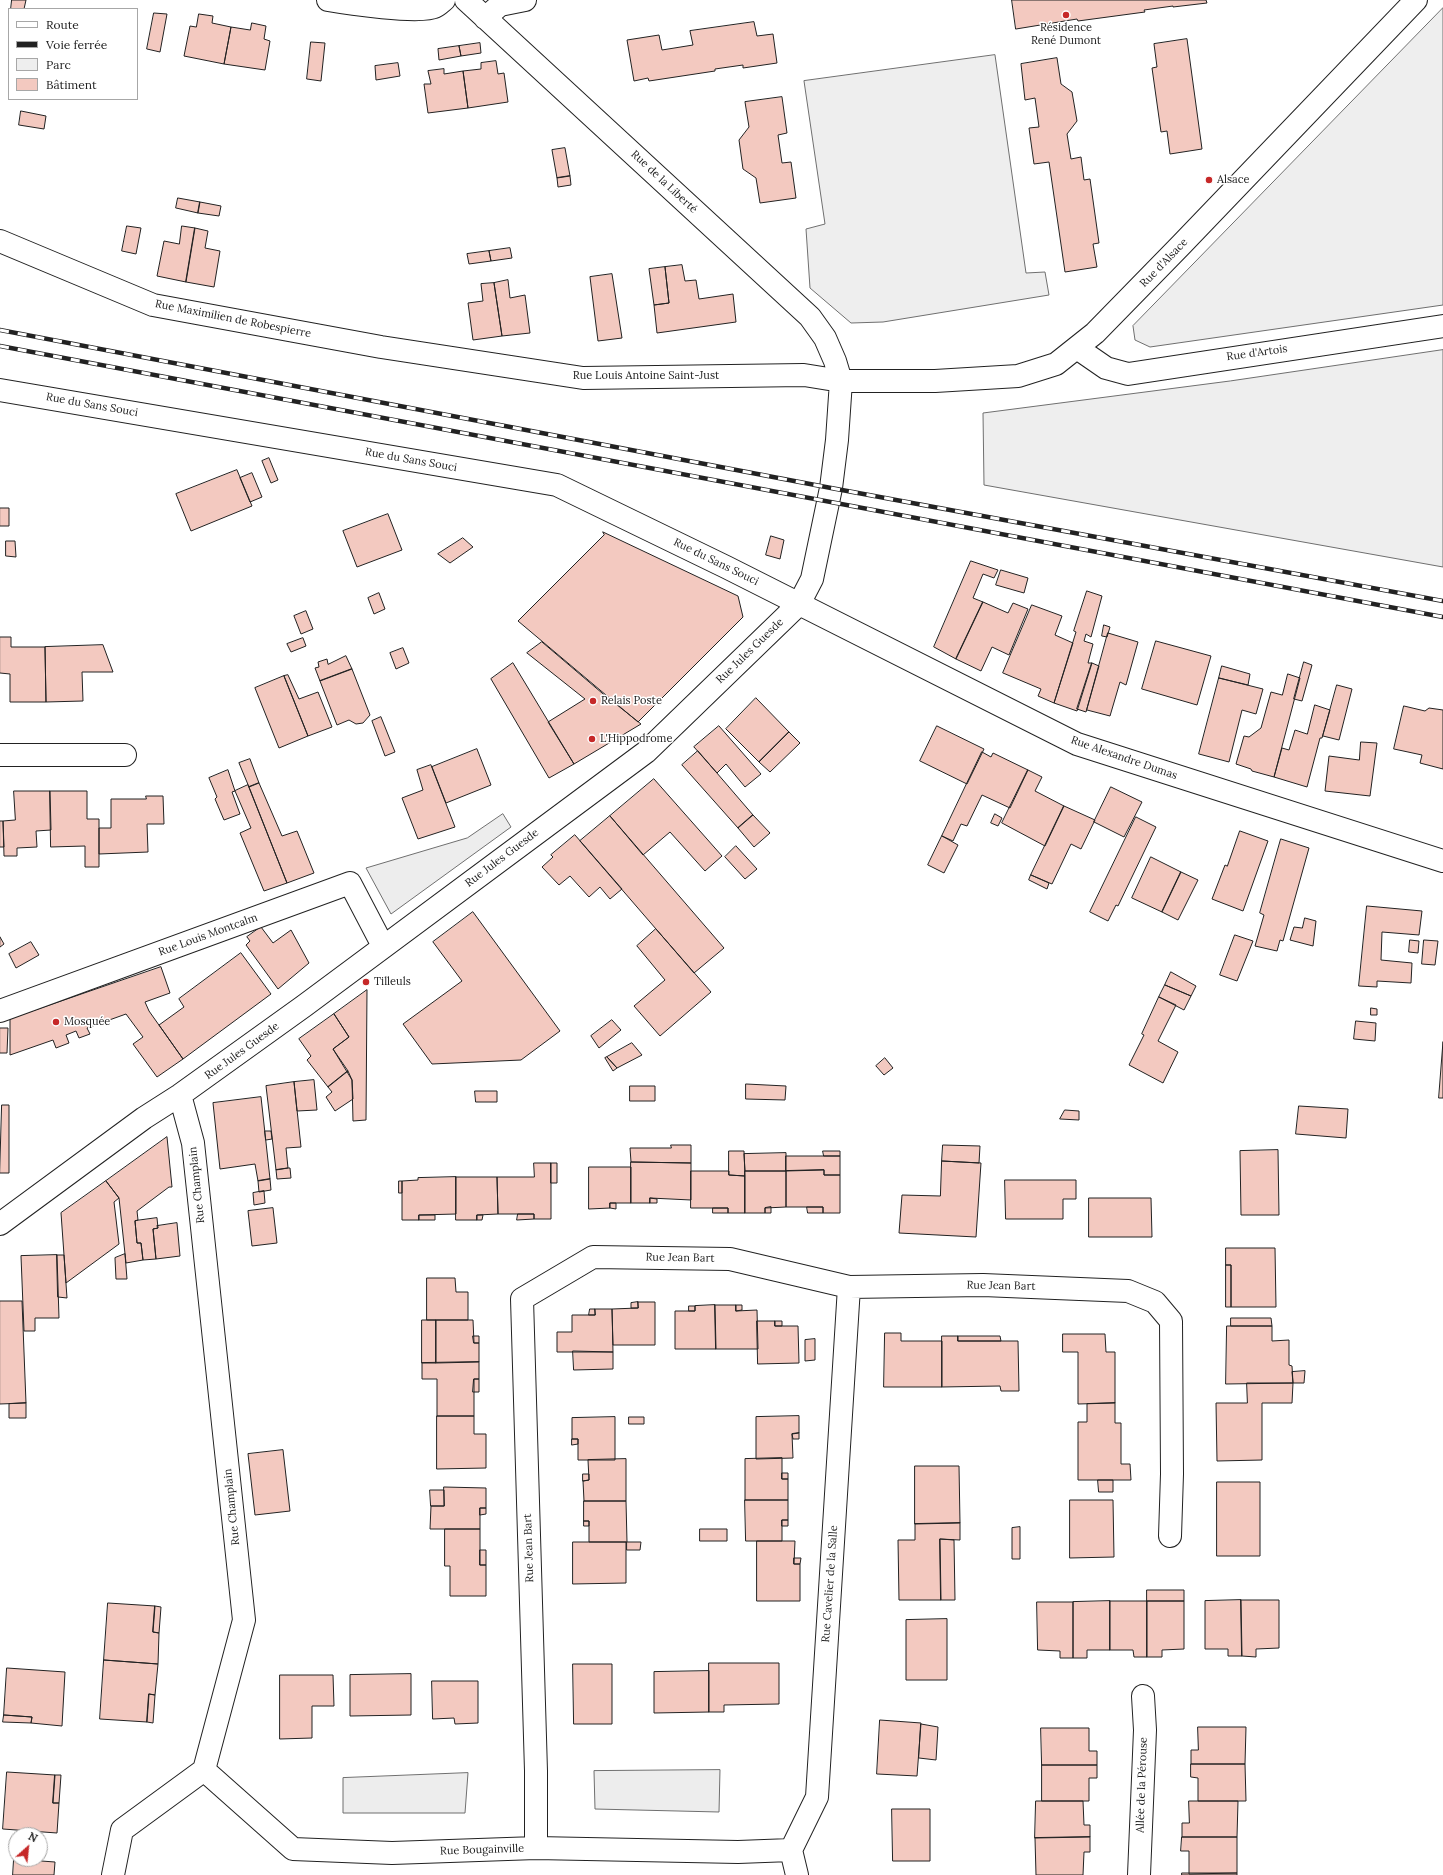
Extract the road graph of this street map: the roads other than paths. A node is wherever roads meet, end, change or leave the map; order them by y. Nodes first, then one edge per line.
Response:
1 (328, 0) edge
2 (444, 0) edge
3 (466, 0) edge
4 (525, 0) edge
5 (1416, 0) edge
6 (485, 18) junction
7 (0, 241) edge
8 (1443, 326) edge
9 (381, 347) joint
10 (1077, 348) junction
11 (841, 381) junction
12 (0, 390) edge
13 (799, 604) junction
14 (0, 755) edge
15 (125, 755) dead end
16 (1443, 860) edge
17 (383, 946) junction
18 (0, 1011) edge
19 (180, 1095) junction
20 (0, 1224) edge
21 (849, 1287) junction
22 (1170, 1536) dead end
23 (1143, 1696) dead end
24 (204, 1770) junction
25 (536, 1848) junction
26 (791, 1850) junction
27 (113, 1875) edge
28 (797, 1875) edge
29 (1139, 1875) edge

1 - 2 street
3 - 6 street, Rue de la Liberté
4 - 6 street
5 - 10 street, Rue d'Alsace
6 - 11 street, Rue de la Liberté
7 - 9 street, Rue Maximilien de Robespierre
8 - 10 street, Rue d'Artois
9 - 11 street, Rue Louis Antoine Saint-Just
10 - 11 street, Rue d'Alsace
11 - 13 street, Rue Jules Guesde
12 - 13 street, Rue du Sans Souci
13 - 16 street, Rue Alexandre Dumas
13 - 17 street, Rue Jules Guesde
14 - 15 street
17 - 18 street, Rue Louis Montcalm
17 - 19 street, Rue Jules Guesde
19 - 20 street, Rue Jules Guesde
19 - 24 street, Rue Champlain
21 - 22 street, Rue Jean Bart
21 - 25 street, Rue Jean Bart
21 - 26 street, Rue Cavelier de la Salle
23 - 29 street, Allée de la Pérouse
24 - 25 street, Rue Bougainville
24 - 27 street
25 - 26 street, Rue Bougainville
26 - 28 street

